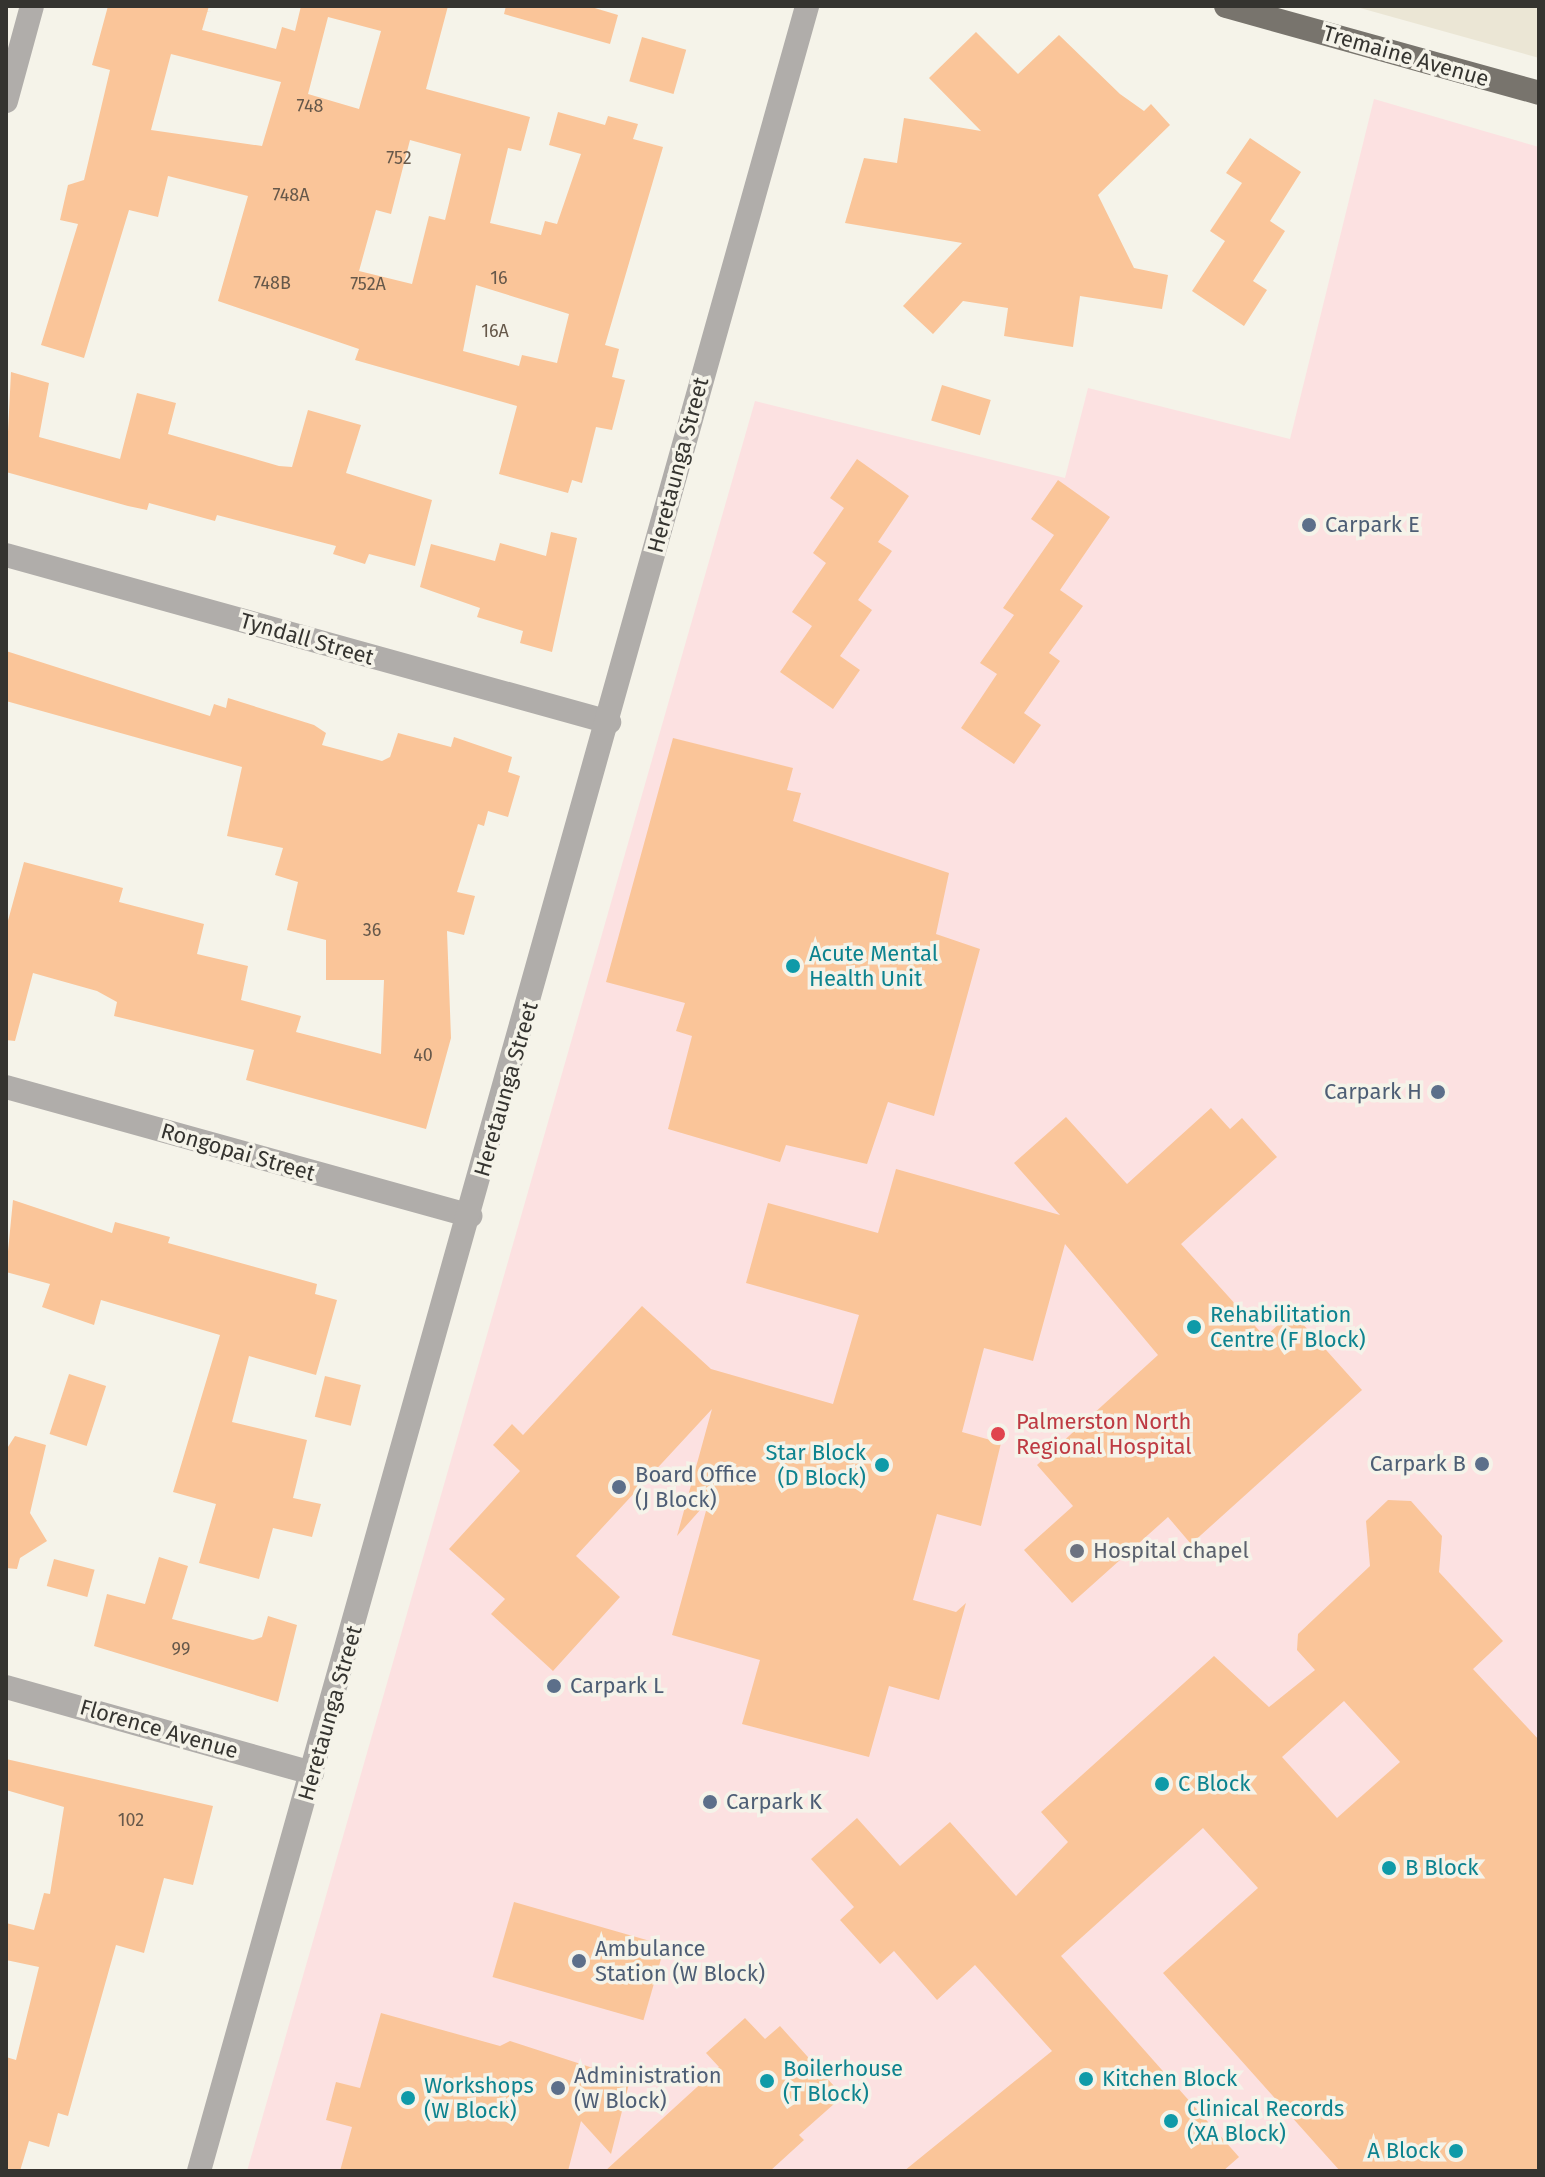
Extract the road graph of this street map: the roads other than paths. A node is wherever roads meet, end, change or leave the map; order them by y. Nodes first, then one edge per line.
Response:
1 (32, 6) edge
2 (807, 6) edge
3 (1226, 6) edge
4 (1278, 13) edge
5 (1539, 93) edge
6 (6, 101) edge
7 (6, 555) edge
8 (609, 722) junction
9 (6, 1087) edge
10 (470, 1216) junction
11 (6, 1687) edge
12 (312, 1773) junction
13 (199, 2171) edge

1 - 6 street
2 - 8 street, Heretaunga Street
3 - 4 main road, Tremaine Avenue
4 - 5 main road, Tremaine Avenue
7 - 8 street, Tyndall Street
8 - 10 street, Heretaunga Street
9 - 10 street, Rongopai Street
10 - 12 street, Heretaunga Street
11 - 12 street, Florence Avenue
12 - 13 street, Heretaunga Street

